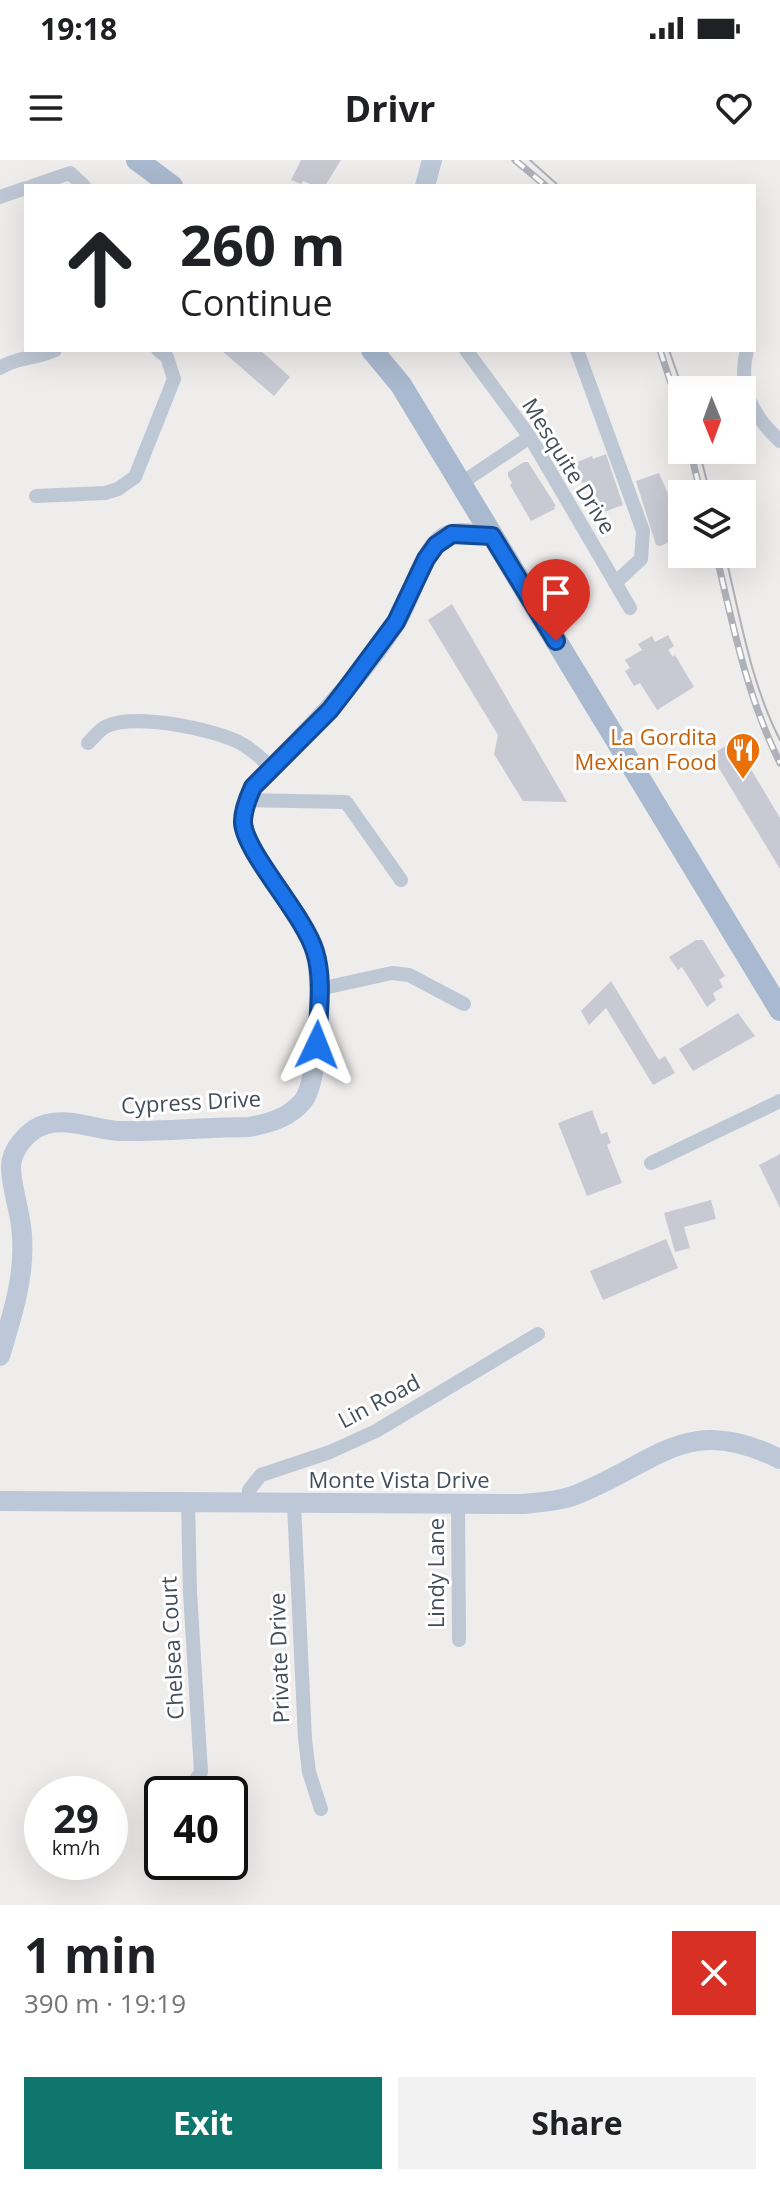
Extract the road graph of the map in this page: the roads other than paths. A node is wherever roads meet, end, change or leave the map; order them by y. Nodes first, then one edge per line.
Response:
1 (137, 160) edge
2 (432, 160) edge
3 (38, 184) edge
4 (82, 184) edge
5 (169, 184) edge
6 (426, 184) edge
7 (24, 189) edge
8 (0, 197) edge
9 (51, 352) edge
10 (161, 352) edge
11 (374, 352) edge
12 (467, 352) edge
13 (578, 352) edge
14 (746, 352) edge
15 (0, 368) edge
16 (530, 437) junction
17 (780, 441) edge
18 (460, 484) junction
19 (36, 496) dead end
20 (492, 536) junction
21 (615, 583) junction
22 (630, 608) dead end
23 (88, 743) dead end
24 (272, 768) junction
25 (247, 800) junction
26 (401, 880) dead end
27 (319, 989) junction
28 (464, 1004) dead end
29 (780, 1010) edge
30 (780, 1101) edge
31 (651, 1163) dead end
32 (538, 1334) dead end
33 (0, 1356) edge
34 (780, 1459) edge
35 (0, 1501) edge
36 (188, 1502) junction
37 (248, 1502) junction
38 (294, 1504) junction
39 (458, 1506) junction
40 (459, 1640) dead end
41 (198, 1776) edge
42 (321, 1809) dead end

1 - 5 main road
2 - 6 street
3 - 4 street
7 - 8 street
9 - 15 street
10 - 19 street
11 - 18 main road
12 - 16 street, Mesquite Drive
13 - 21 street
14 - 17 street
16 - 18 street
16 - 21 street, Mesquite Drive
18 - 20 main road
20 - 24 street
20 - 29 main road
21 - 22 street, Mesquite Drive
23 - 24 street
24 - 25 street
25 - 26 street
25 - 27 street, Cypress Drive
27 - 28 street
27 - 33 street, Cypress Drive
30 - 31 street
32 - 37 street, Lin Road
34 - 39 street, Monte Vista Drive
35 - 36 street, Monte Vista Drive
36 - 37 street, Monte Vista Drive
36 - 41 street, Chelsea Court
37 - 38 street, Monte Vista Drive
38 - 39 street, Monte Vista Drive
38 - 42 street, Private Drive
39 - 40 street, Lindy Lane

